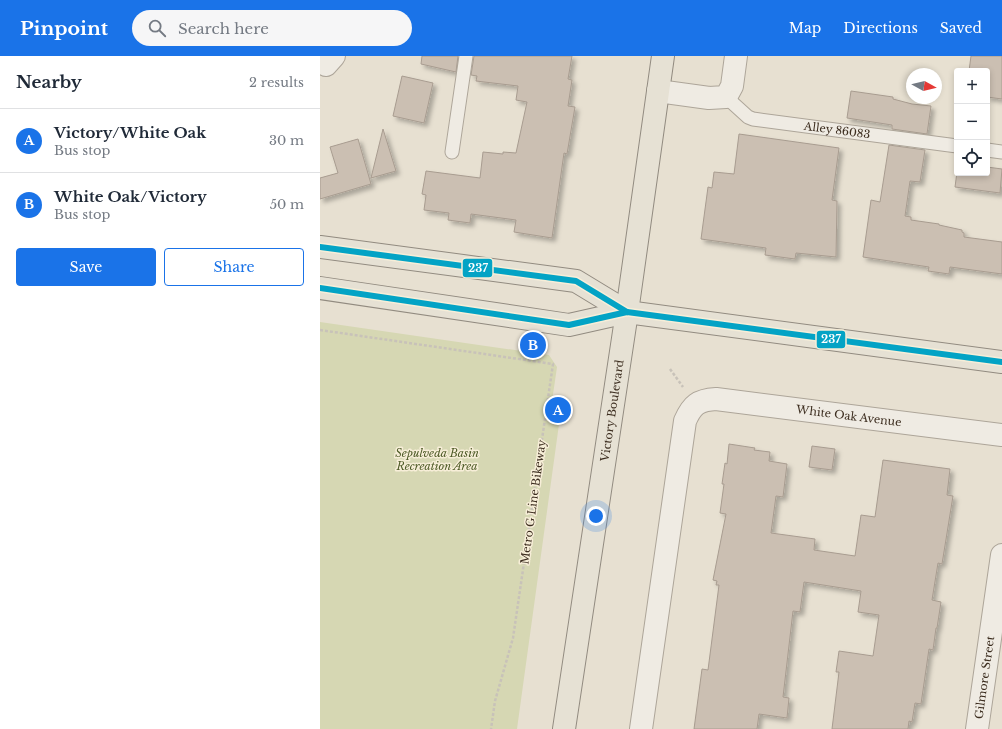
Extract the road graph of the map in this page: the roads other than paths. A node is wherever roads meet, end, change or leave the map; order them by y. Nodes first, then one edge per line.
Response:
1 (466, 56) edge
2 (663, 56) edge
3 (736, 56) edge
4 (658, 91) junction
5 (726, 97) junction
6 (954, 146) edge
7 (990, 150) edge
8 (452, 152) dead end
9 (1002, 152) edge
10 (320, 247) edge
11 (320, 288) edge
12 (627, 312) junction
13 (1002, 362) edge
14 (1002, 435) edge
15 (1002, 555) edge
16 (564, 729) edge
17 (641, 729) edge
18 (978, 729) edge

1 - 8 lane
2 - 4 main road, Victory Boulevard
3 - 5 street
4 - 5 street
4 - 12 main road, Victory Boulevard
5 - 6 lane, Alley 86083
7 - 9 lane
10 - 12 main road
11 - 12 main road
12 - 13 main road
12 - 16 main road, Victory Boulevard
14 - 17 street, White Oak Avenue
15 - 18 street, Gilmore Street

